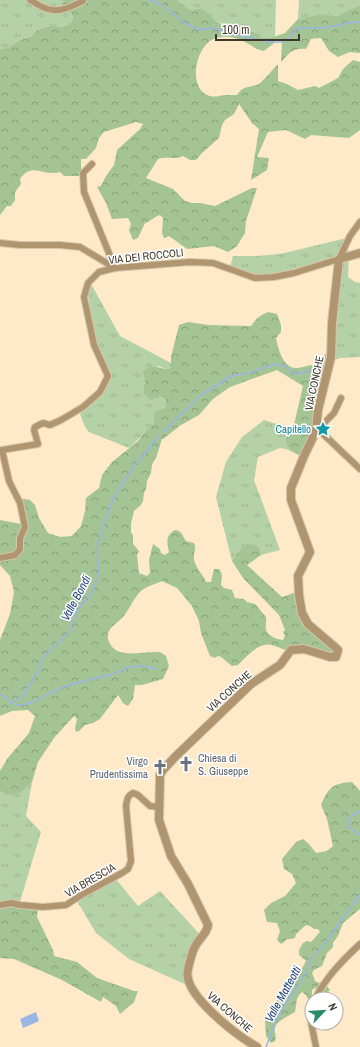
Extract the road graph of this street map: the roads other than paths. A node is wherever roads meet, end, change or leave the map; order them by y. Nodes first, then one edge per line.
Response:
1 (30, 0) edge
2 (83, 1) dead end
3 (92, 164) dead end
4 (360, 222) edge
5 (0, 243) edge
6 (360, 253) edge
7 (339, 259) junction
8 (115, 268) junction
9 (341, 398) dead end
10 (316, 431) junction
11 (360, 469) edge
12 (0, 558) edge
13 (158, 807) junction
14 (0, 905) edge
15 (360, 944) edge
16 (320, 991) edge
17 (313, 1031) edge
18 (257, 1047) edge
19 (316, 1047) edge

1 - 2 street
3 - 8 street
4 - 7 street
5 - 8 street
6 - 7 street
7 - 8 street, VIA DEI ROCCOLI
7 - 10 street, VIA CONCHE
8 - 12 street, VIA DEI ROCCOLI
9 - 10 street
10 - 11 street
10 - 13 street, VIA CONCHE
13 - 14 street, VIA BRESCIA
13 - 18 street, VIA CONCHE
15 - 16 street
17 - 19 street

